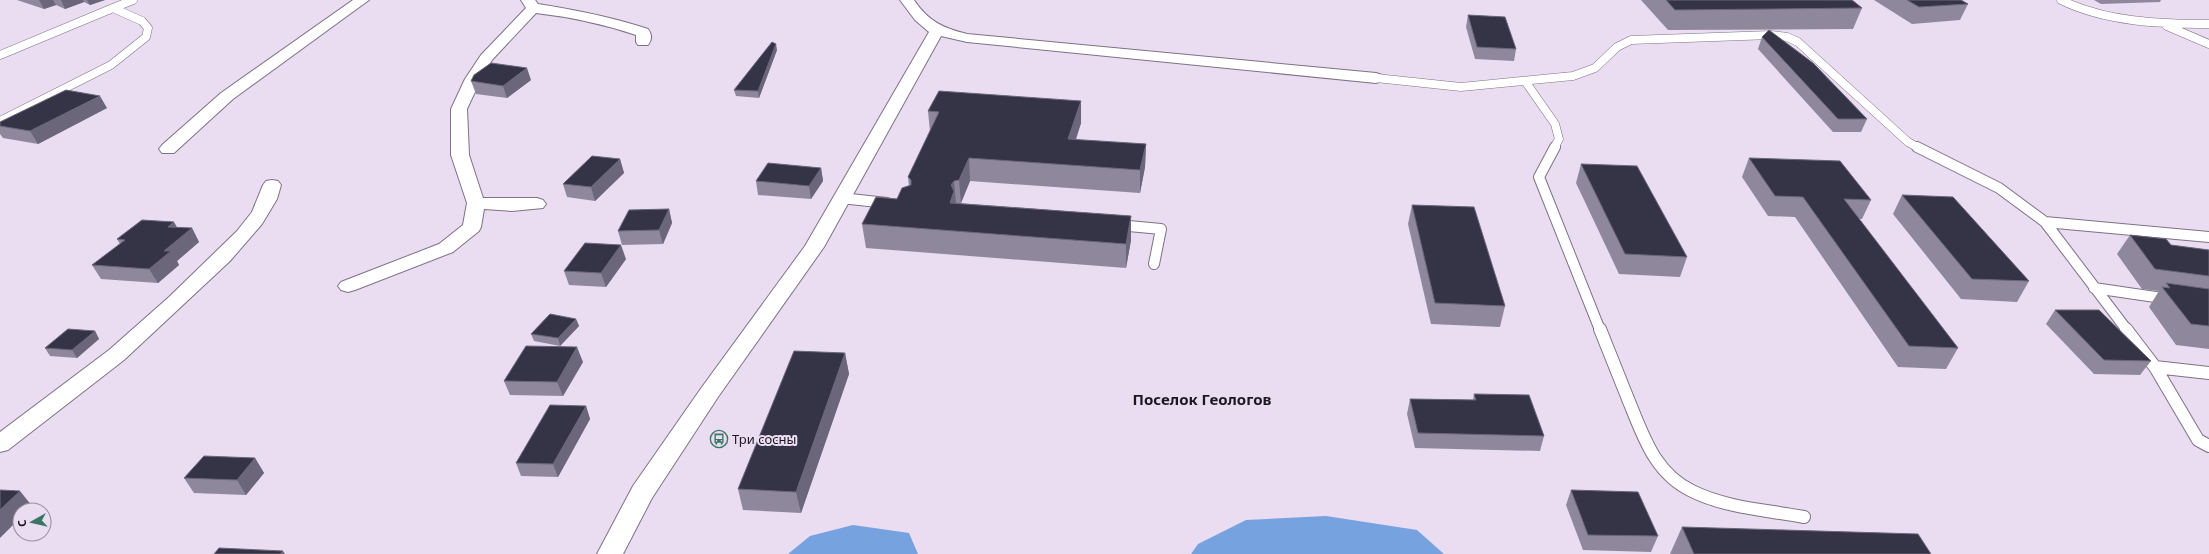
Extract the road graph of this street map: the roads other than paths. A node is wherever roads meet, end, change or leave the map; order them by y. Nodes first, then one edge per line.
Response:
1 (133, 0) edge
2 (362, 0) edge
3 (907, 0) edge
4 (2061, 0) edge
5 (531, 4) edge
6 (113, 8) junction
7 (2162, 24) junction
8 (2209, 24) edge
9 (937, 31) junction
10 (643, 42) dead end
11 (2209, 44) edge
12 (0, 55) edge
13 (1376, 78) joint
14 (1525, 81) junction
15 (0, 120) edge
16 (168, 149) dead end
17 (272, 185) dead end
18 (842, 198) junction
19 (476, 203) junction
20 (893, 203) edge
21 (537, 204) dead end
22 (2045, 222) junction
23 (1106, 223) edge
24 (2209, 237) edge
25 (1154, 264) dead end
26 (348, 286) dead end
27 (2094, 288) junction
28 (2178, 300) edge
29 (2155, 367) junction
30 (2209, 373) edge
31 (2198, 440) junction
32 (0, 444) edge
33 (2209, 446) edge
34 (2209, 453) edge
35 (1804, 516) dead end
36 (610, 554) edge

1 - 6 lane
2 - 16 street
3 - 9 street
4 - 7 lane
5 - 10 street
5 - 19 street
6 - 12 lane
6 - 15 lane
7 - 8 lane
7 - 11 lane
9 - 13 street
9 - 18 street
13 - 14 lane
14 - 22 lane
14 - 35 lane
17 - 32 street
18 - 20 lane
18 - 36 street
19 - 21 street
19 - 26 street
22 - 24 lane
22 - 27 lane
23 - 25 lane
27 - 28 lane
27 - 29 lane
29 - 30 lane
29 - 31 lane
31 - 33 lane
31 - 34 lane

